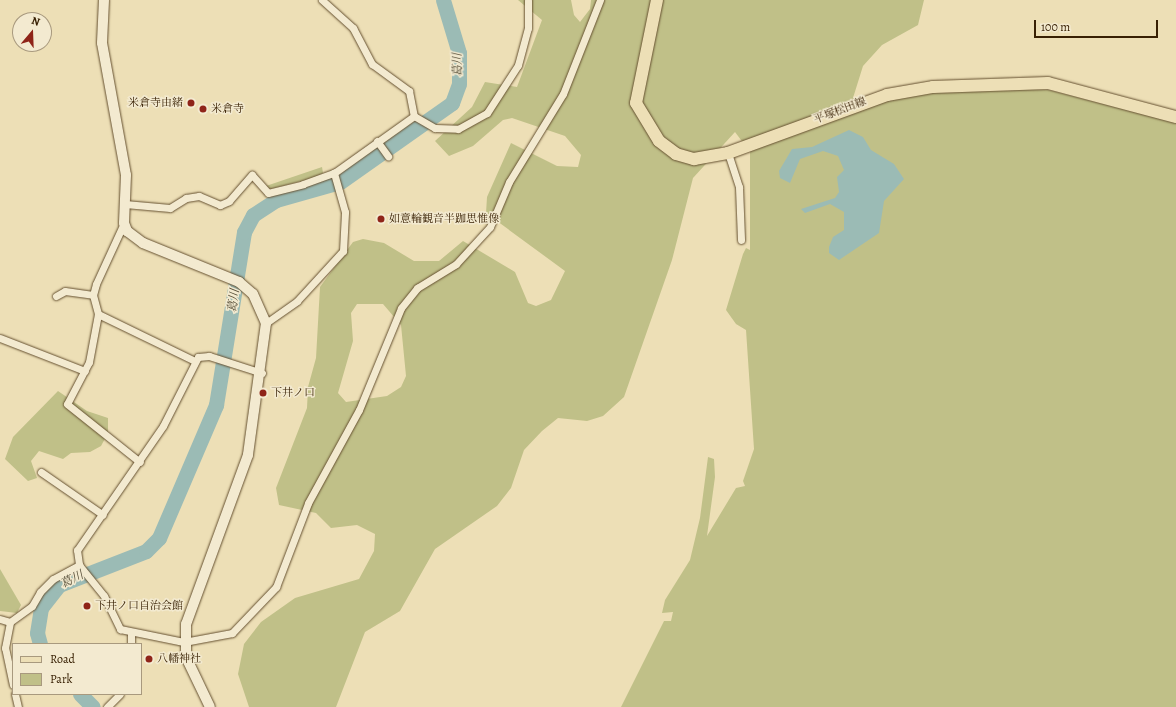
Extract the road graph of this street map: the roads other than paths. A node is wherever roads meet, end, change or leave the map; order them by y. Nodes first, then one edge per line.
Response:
1 (104, 0) edge
2 (322, 0) edge
3 (528, 0) edge
4 (600, 0) edge
5 (657, 0) edge
6 (1176, 117) edge
7 (416, 118) junction
8 (376, 142) junction
9 (728, 153) junction
10 (388, 156) dead end
11 (334, 174) junction
12 (125, 204) junction
13 (124, 223) junction
14 (741, 240) dead end
15 (56, 296) dead end
16 (93, 296) junction
17 (98, 314) junction
18 (266, 323) junction
19 (1, 337) edge
20 (195, 361) junction
21 (85, 371) junction
22 (262, 374) junction
23 (140, 462) junction
24 (41, 472) dead end
25 (102, 515) junction
26 (79, 565) junction
27 (0, 619) edge
28 (10, 622) junction
29 (131, 632) junction
30 (184, 642) junction
31 (131, 643) edge
32 (12, 680) edge
33 (15, 695) edge
34 (119, 695) edge
35 (18, 707) edge
36 (107, 707) edge
37 (210, 707) edge

1 - 12 street
2 - 7 street
3 - 7 street
4 - 30 street
5 - 9 main road, 平塚松田線
6 - 9 main road, 平塚松田線
7 - 8 street
8 - 10 street
8 - 11 street
9 - 14 street
11 - 12 street
11 - 18 street
12 - 13 street
13 - 16 street
13 - 18 street
15 - 16 street
16 - 17 street
17 - 20 street
17 - 21 street
18 - 22 street
19 - 21 street
20 - 22 street
20 - 23 street
21 - 23 street
22 - 30 street
23 - 25 street
24 - 25 street
25 - 26 street
26 - 28 street
26 - 29 street
27 - 28 street
28 - 32 street
29 - 30 street
29 - 31 street
30 - 37 street
33 - 35 street
34 - 36 street

